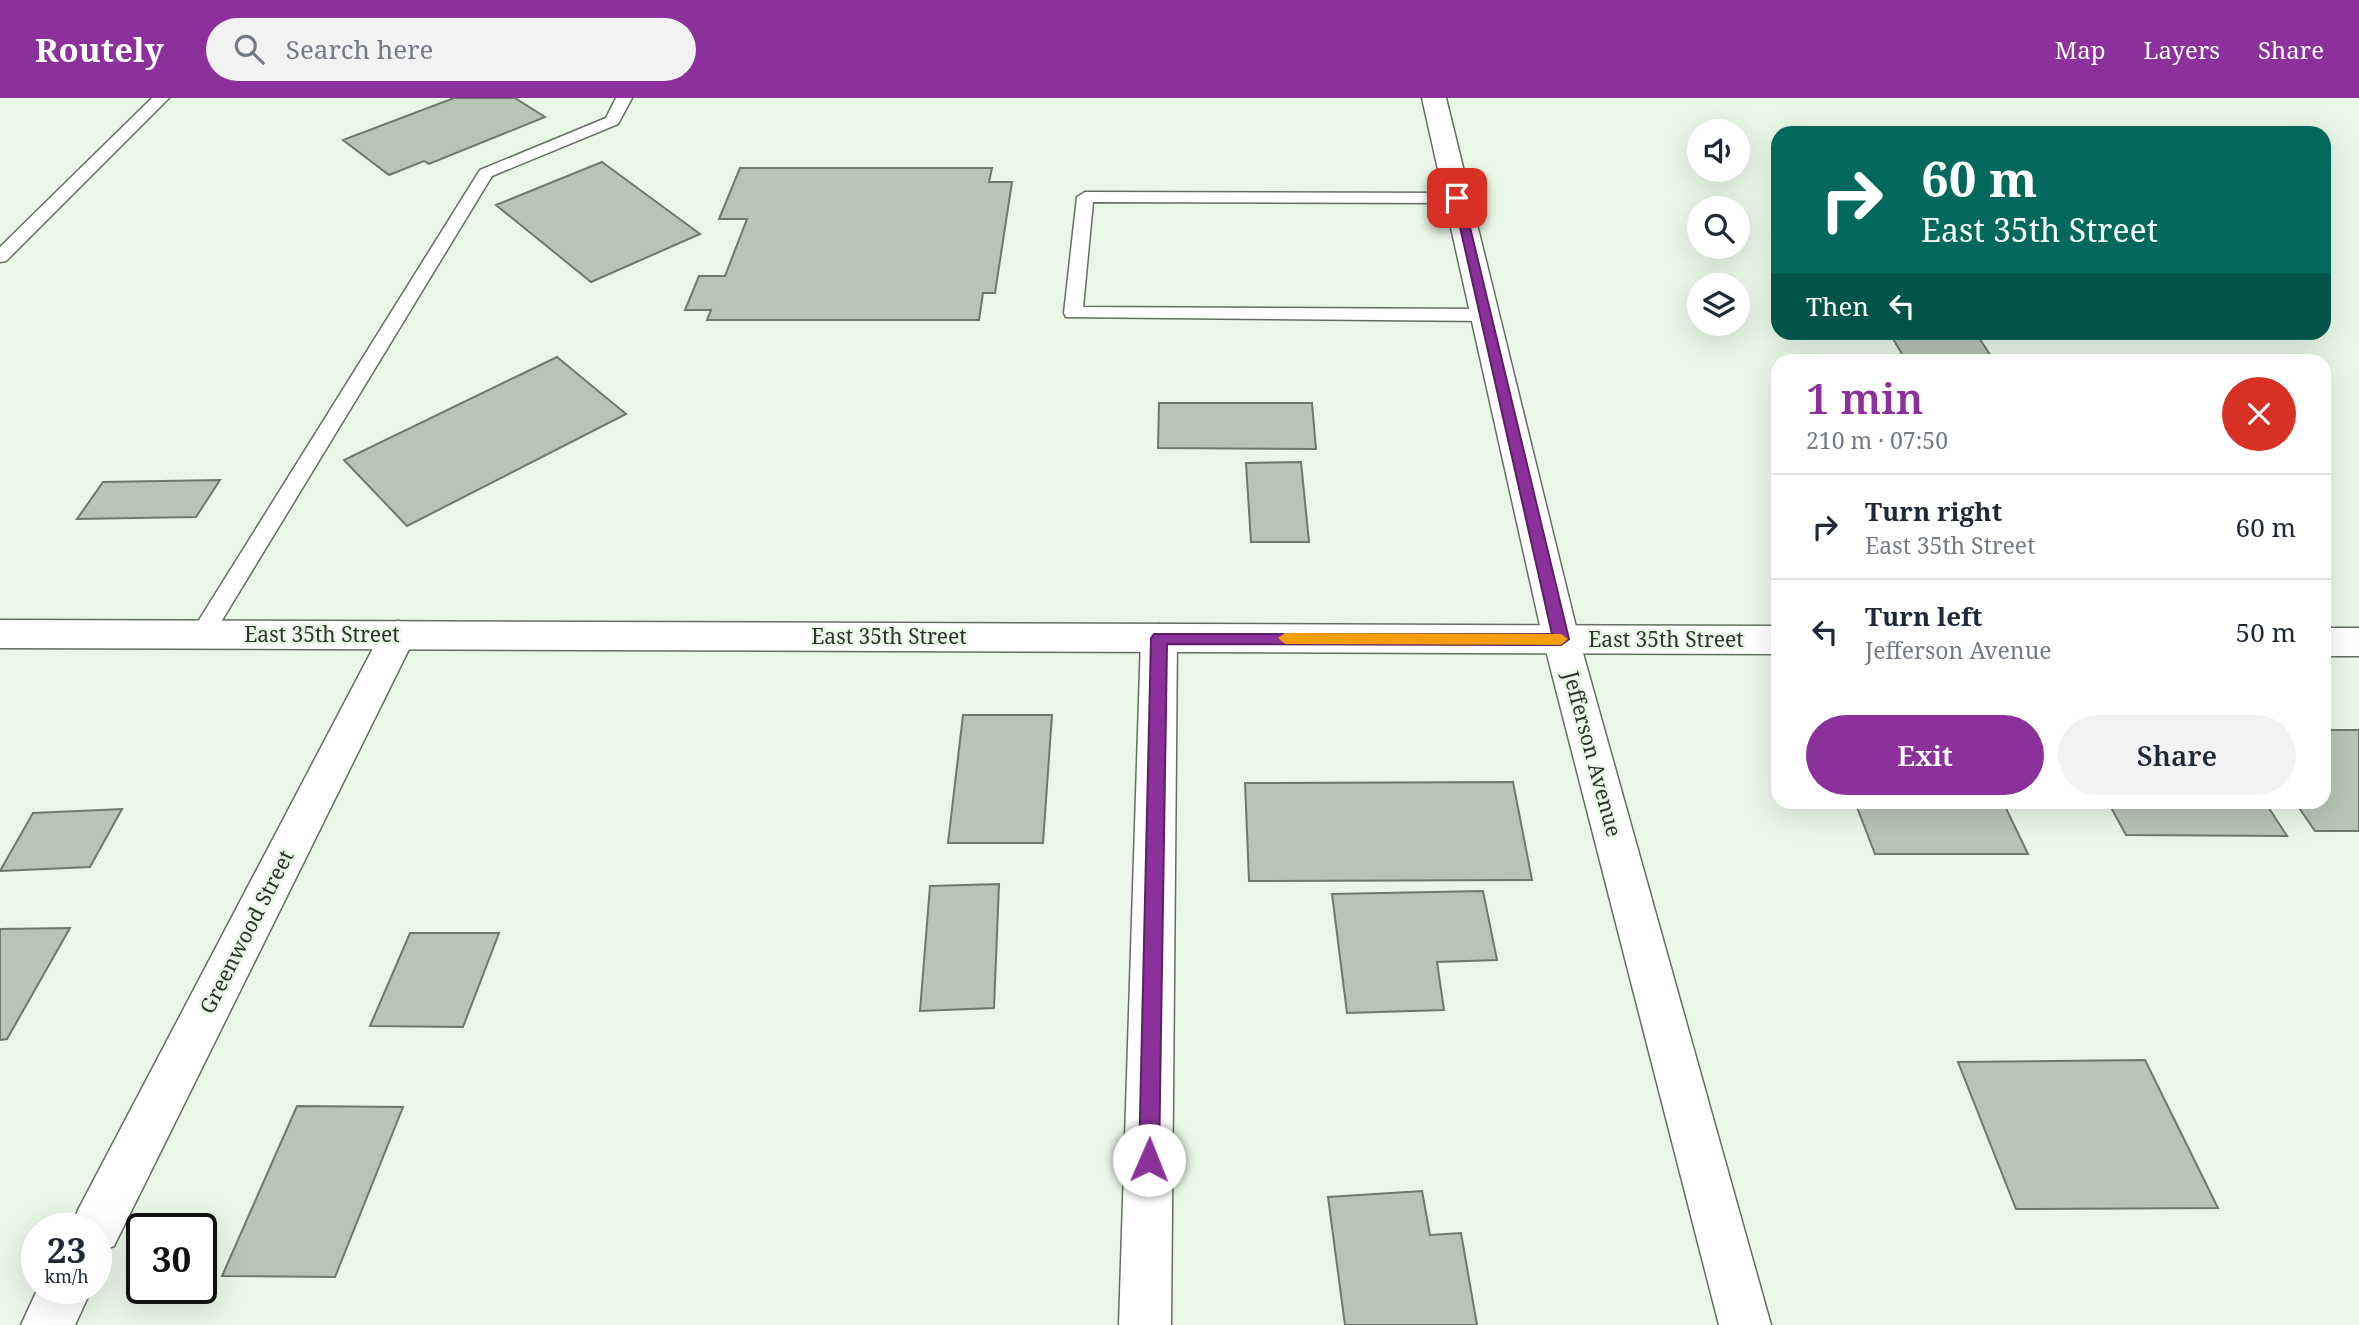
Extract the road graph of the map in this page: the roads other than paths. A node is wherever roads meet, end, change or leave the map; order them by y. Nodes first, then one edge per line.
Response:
1 (161, 98) edge
2 (624, 98) edge
3 (1434, 98) edge
4 (1457, 198) junction
5 (0, 257) edge
6 (1485, 315) junction
7 (0, 634) edge
8 (202, 634) junction
9 (398, 635) junction
10 (1159, 638) junction
11 (1561, 639) junction
12 (1771, 640) edge
13 (2331, 642) edge
14 (2359, 642) edge
15 (104, 1213) edge
16 (57, 1304) edge
17 (47, 1325) edge
18 (1145, 1325) edge
19 (1745, 1325) edge

1 - 5 lane
2 - 8 lane
3 - 4 street, Jefferson Avenue
4 - 6 street, Jefferson Avenue
4 - 6 lane
6 - 11 street, Jefferson Avenue
7 - 8 street, East 35th Street
8 - 9 street, East 35th Street
9 - 10 street, East 35th Street
9 - 15 street, Greenwood Street
10 - 11 street, East 35th Street
10 - 18 street
11 - 12 street, East 35th Street
11 - 19 street, Jefferson Avenue
13 - 14 street
16 - 17 street

